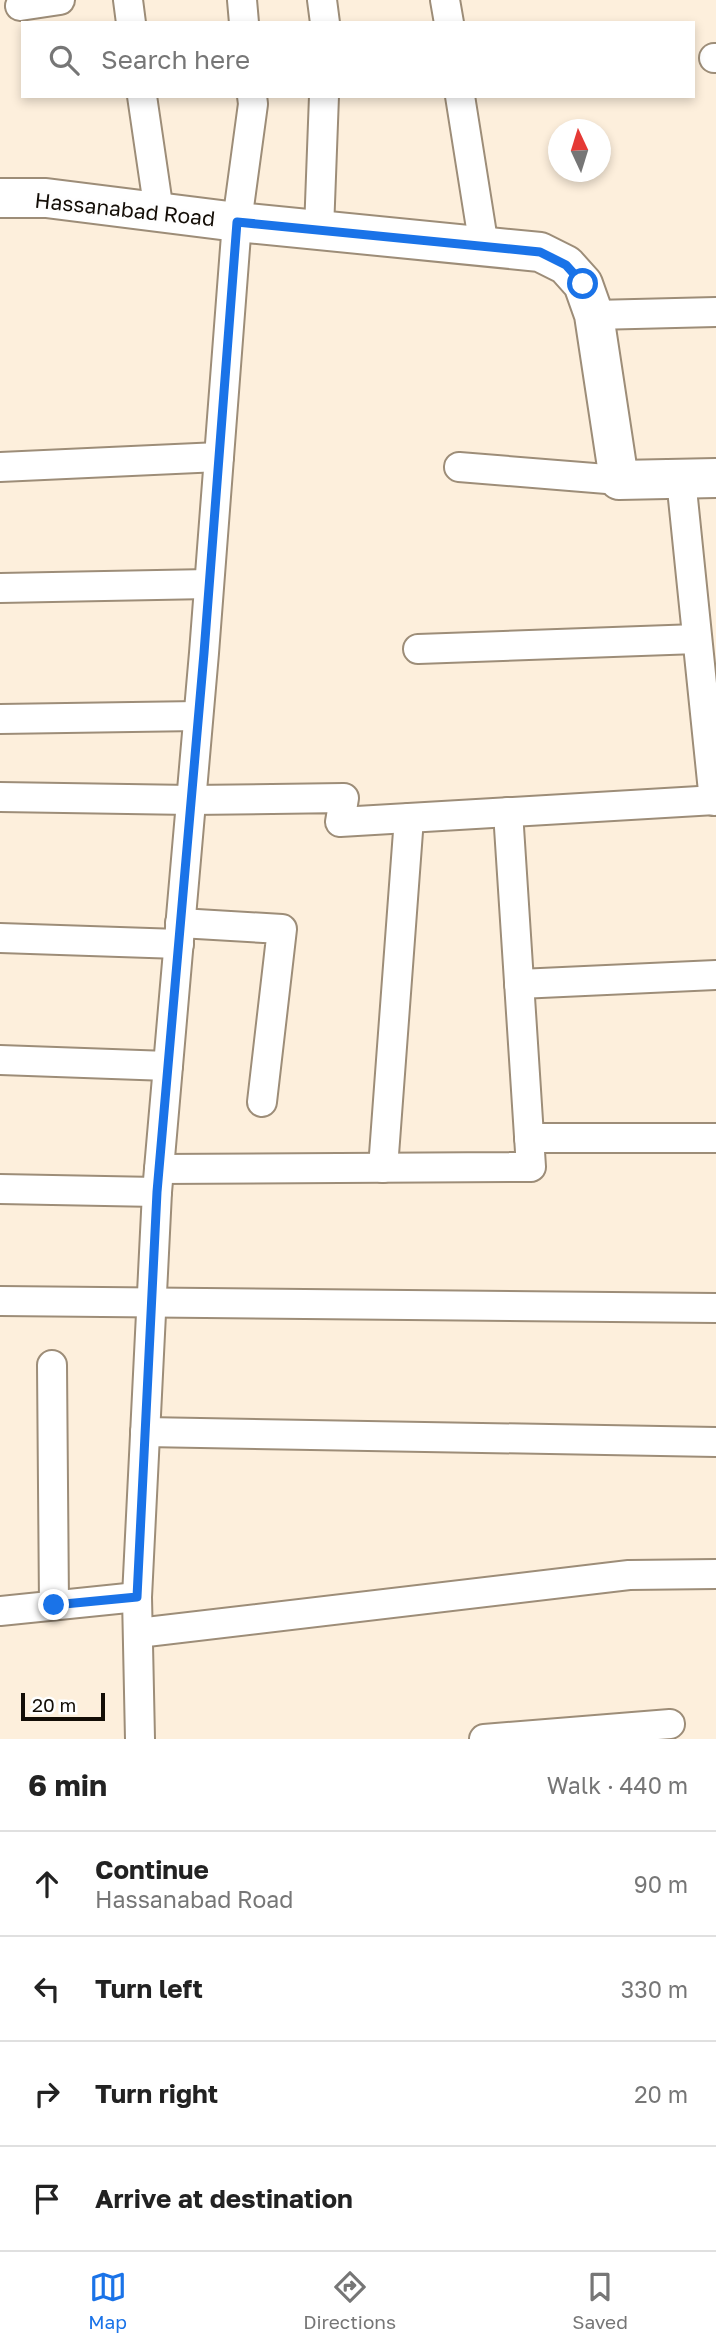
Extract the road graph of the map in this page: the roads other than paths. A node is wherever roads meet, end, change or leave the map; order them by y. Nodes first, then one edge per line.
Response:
1 (60, 0) edge
2 (128, 0) edge
3 (242, 0) edge
4 (322, 0) edge
5 (445, 0) edge
6 (20, 6) dead end
7 (131, 21) edge
8 (244, 21) edge
9 (325, 21) edge
10 (449, 21) edge
11 (142, 98) edge
12 (252, 98) edge
13 (324, 98) edge
14 (460, 98) edge
15 (0, 198) edge
16 (159, 212) junction
17 (237, 222) junction
18 (319, 230) junction
19 (484, 247) junction
20 (716, 312) edge
21 (594, 315) junction
22 (219, 457) junction
23 (0, 467) edge
24 (459, 467) dead end
25 (698, 478) edge
26 (619, 480) junction
27 (209, 583) junction
28 (0, 589) edge
29 (697, 639) junction
30 (418, 649) dead end
31 (198, 716) junction
32 (0, 719) edge
33 (0, 797) edge
34 (191, 800) junction
35 (715, 801) edge
36 (508, 812) junction
37 (409, 818) junction
38 (180, 934) junction
39 (0, 938) edge
40 (716, 975) edge
41 (519, 984) junction
42 (0, 1060) edge
43 (168, 1066) junction
44 (262, 1102) dead end
45 (528, 1138) junction
46 (716, 1138) edge
47 (383, 1168) junction
48 (158, 1180) junction
49 (0, 1189) edge
50 (0, 1301) edge
51 (152, 1301) junction
52 (716, 1308) edge
53 (52, 1365) dead end
54 (145, 1432) junction
55 (716, 1442) edge
56 (716, 1574) edge
57 (137, 1597) junction
58 (54, 1605) junction
59 (0, 1611) edge
60 (138, 1633) junction
61 (670, 1724) dead end
62 (139, 1739) edge
63 (484, 1739) edge

1 - 6 street
2 - 7 street
3 - 8 street
4 - 9 street
5 - 10 street
11 - 16 street
12 - 17 street
13 - 18 street
14 - 19 street
15 - 16 street, Hassanabad Road
16 - 17 street, Hassanabad Road
17 - 18 street, Hassanabad Road
17 - 22 street
18 - 19 street, Hassanabad Road
19 - 21 street, Hassanabad Road
20 - 21 street
21 - 26 street, Hassanabad Road
22 - 23 street
22 - 27 street
24 - 26 street
25 - 26 street
25 - 29 street
27 - 28 street
27 - 31 street
29 - 30 street
29 - 35 street
31 - 32 street
31 - 34 street
33 - 34 street
34 - 37 street
34 - 38 street
35 - 36 street
36 - 37 street
36 - 41 street
37 - 47 street
38 - 39 street
38 - 43 street
38 - 44 street
40 - 41 street
41 - 45 street
42 - 43 street
43 - 48 street
45 - 46 street
45 - 47 street
47 - 48 street
48 - 49 street
48 - 51 street
50 - 51 street
51 - 52 street
51 - 54 street
53 - 58 street
54 - 55 street
54 - 57 street
56 - 60 street
57 - 58 street
57 - 60 street
58 - 59 street
60 - 62 street
61 - 63 street

